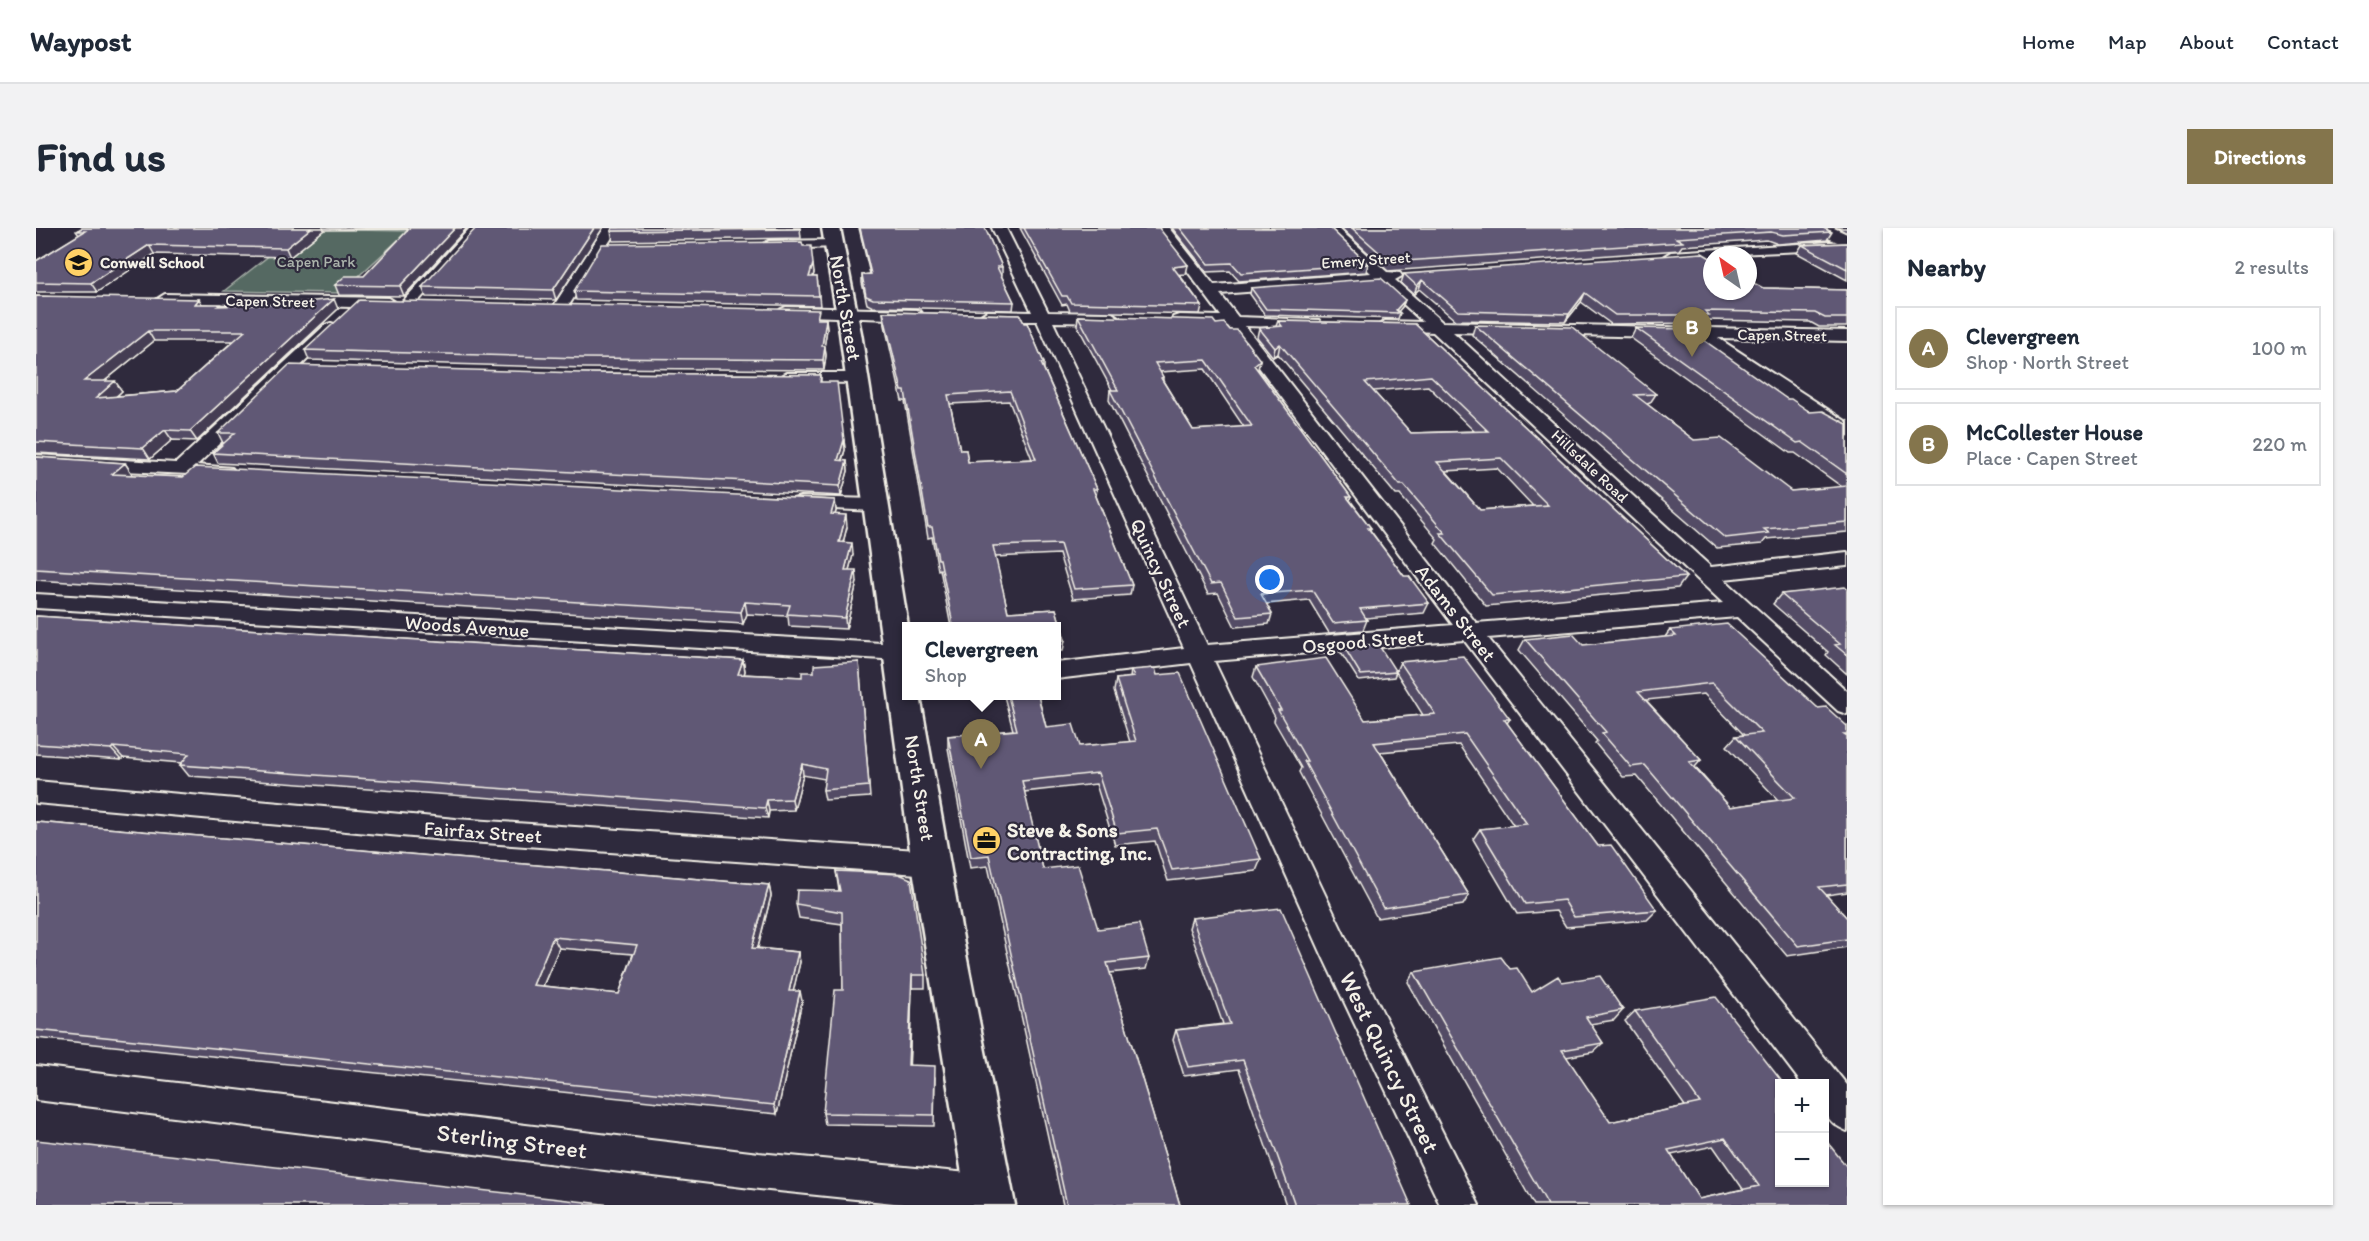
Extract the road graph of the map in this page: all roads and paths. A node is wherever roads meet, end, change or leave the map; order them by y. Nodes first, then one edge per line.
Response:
1 (477, 228) edge
2 (611, 228) edge
3 (999, 228) edge
4 (1162, 228) edge
5 (1330, 228) edge
6 (1820, 228) edge
7 (833, 236) edge
8 (1847, 243) edge
9 (757, 245) edge
10 (598, 247) junction
11 (616, 247) edge
12 (1653, 257) edge
13 (1406, 276) edge
14 (1384, 277) junction
15 (1212, 290) junction
16 (152, 299) edge
17 (357, 303) junction
18 (409, 303) junction
19 (432, 304) edge
20 (584, 308) edge
21 (771, 312) edge
22 (846, 313) junction
23 (930, 315) edge
24 (975, 316) edge
25 (1043, 317) junction
26 (1124, 319) edge
27 (1158, 319) edge
28 (1231, 321) junction
29 (1326, 324) edge
30 (1374, 325) edge
31 (1439, 327) junction
32 (1701, 334) junction
33 (1847, 336) edge
34 (291, 367) junction
35 (311, 368) edge
36 (764, 378) edge
37 (858, 378) junction
38 (1847, 429) edge
39 (36, 461) edge
40 (182, 469) junction
41 (240, 472) edge
42 (782, 502) edge
43 (875, 505) junction
44 (1847, 559) edge
45 (1708, 574) junction
46 (36, 601) edge
47 (1742, 609) junction
48 (1470, 632) junction
49 (899, 652) junction
50 (1199, 654) junction
51 (902, 670) edge
52 (1061, 670) edge
53 (907, 700) edge
54 (1847, 705) edge
55 (36, 792) edge
56 (932, 863) junction
57 (1321, 919) joint
58 (36, 1083) edge
59 (1847, 1113) edge
60 (990, 1200) edge
61 (1460, 1205) edge

1 - 18 street
2 - 10 street
3 - 25 street, Quincy Street
4 - 15 street, Adams Street
5 - 14 street, Hillsdale Road
6 - 8 street
7 - 9 street
7 - 22 street, North Street
8 - 12 street
10 - 11 street
10 - 20 street
13 - 14 street, Emery Street
14 - 15 street, Emery Street
14 - 31 street, Hillsdale Road
15 - 28 street, Adams Street
16 - 17 street, Capen Street
17 - 18 street, Capen Street
17 - 34 street
18 - 19 street, Capen Street
21 - 22 street
22 - 23 street
22 - 37 street, North Street
24 - 25 street
25 - 26 street
25 - 50 street, Quincy Street
27 - 28 street
28 - 29 street
28 - 48 street, Adams Street
30 - 31 street, Capen Street
31 - 32 street, Capen Street
31 - 45 street, Hillsdale Road
32 - 33 street, Capen Street
32 - 38 street
34 - 35 street
34 - 40 street
36 - 37 street
37 - 43 street, North Street
39 - 40 street
40 - 41 street
42 - 43 street
43 - 49 street, North Street
44 - 45 street
45 - 47 street, Hillsdale Road
46 - 49 street, Woods Avenue
47 - 48 street, Osgood Street
47 - 54 street, Hillsdale Road
48 - 50 street, Osgood Street
48 - 59 street, Adams Street
49 - 51 street, North Street
50 - 52 street, Osgood Street
50 - 57 street, Quincy Street
53 - 56 street, North Street
55 - 56 street, Fairfax Street
56 - 60 street, North Street
57 - 61 street, West Quincy Street
58 - 60 street, Sterling Street

